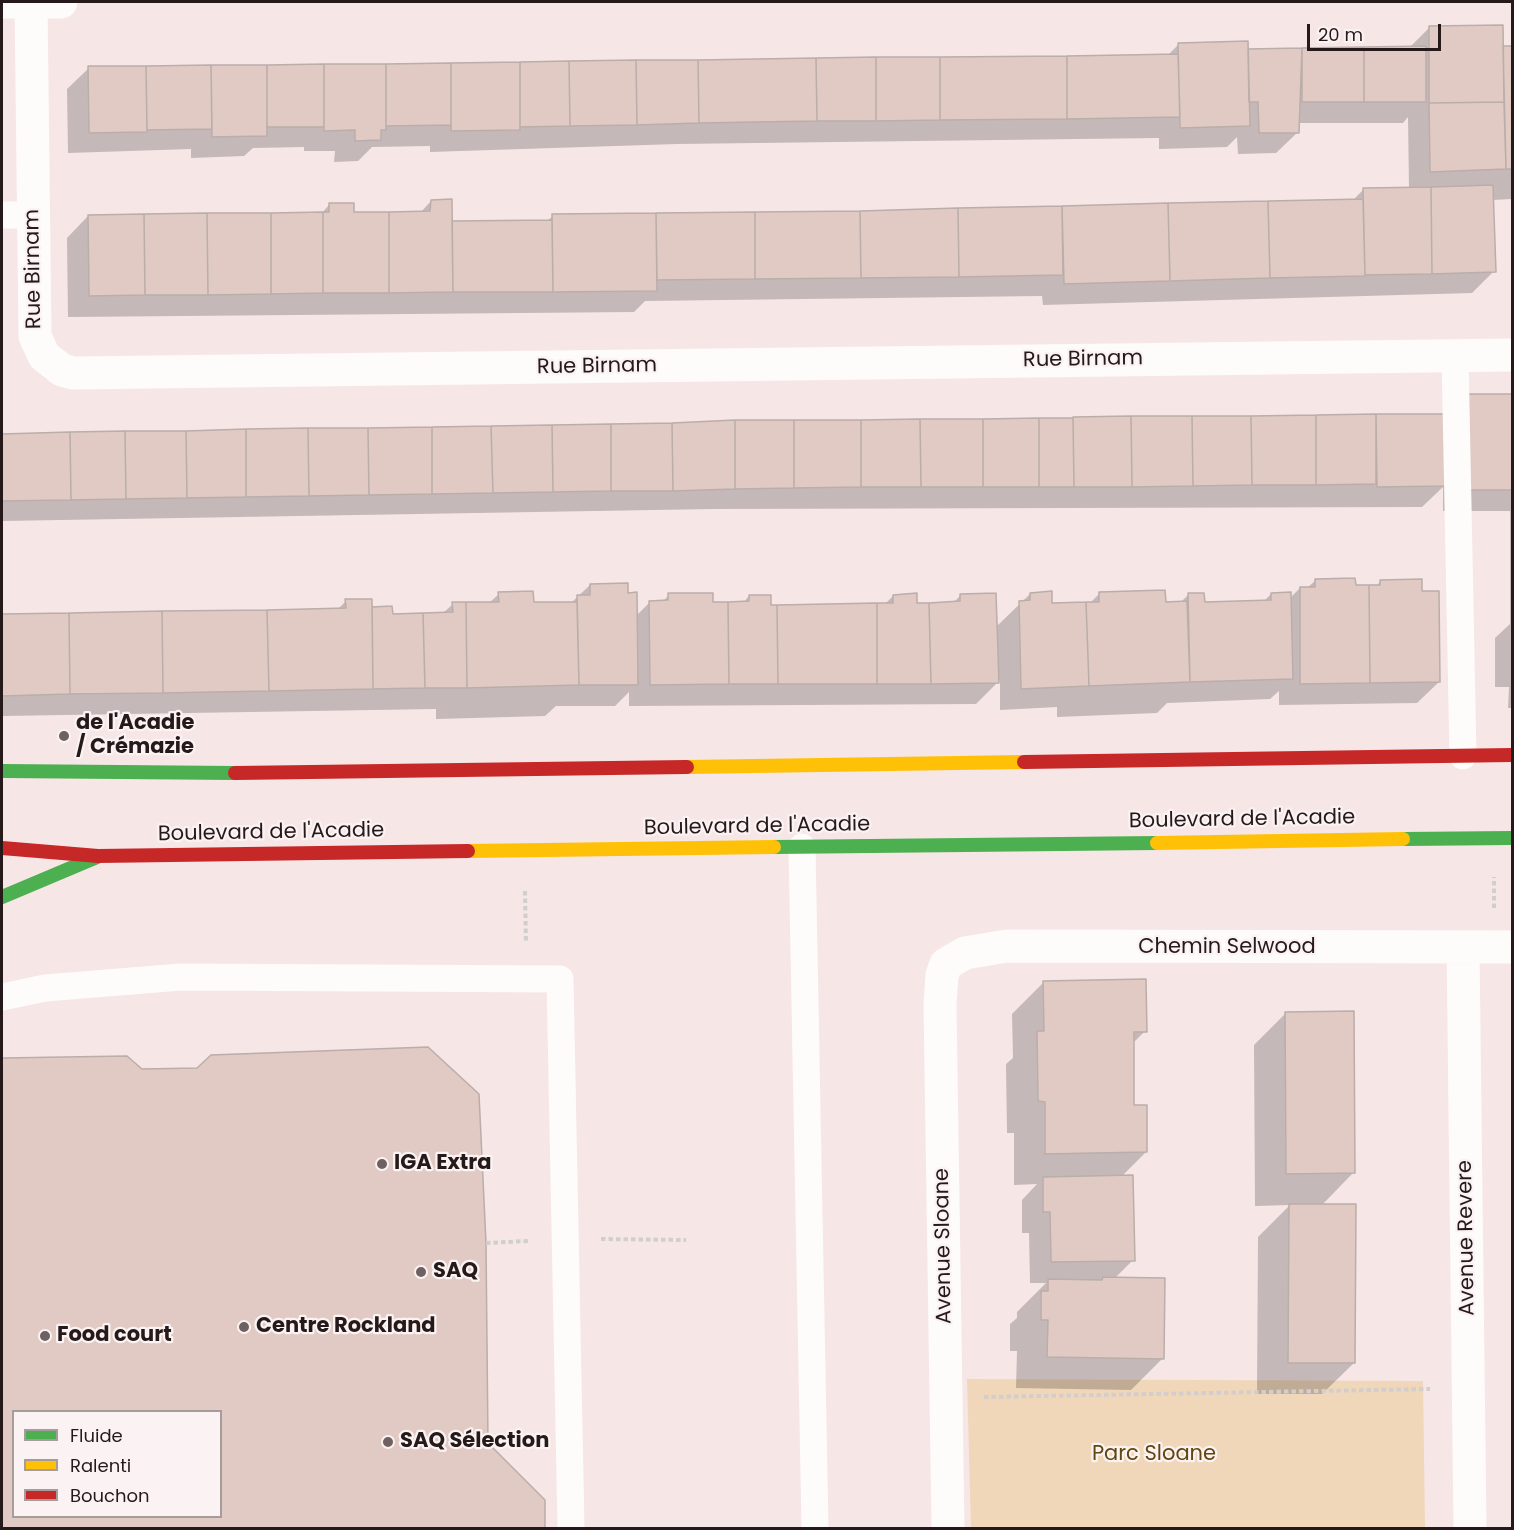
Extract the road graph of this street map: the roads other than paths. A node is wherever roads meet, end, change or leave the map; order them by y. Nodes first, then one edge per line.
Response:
1 (2, 2) edge
2 (31, 2) edge
3 (61, 2) edge
4 (17, 215) edge
5 (1455, 355) junction
6 (1512, 355) edge
7 (1463, 756) junction
8 (1512, 756) edge
9 (2, 771) edge
10 (1512, 838) edge
11 (802, 847) junction
12 (2, 848) edge
13 (98, 856) junction
14 (2, 897) edge
15 (1463, 947) junction
16 (1512, 947) edge
17 (946, 964) joint
18 (2, 997) edge
19 (571, 1528) edge
20 (815, 1528) edge
21 (948, 1528) edge
22 (1470, 1528) edge

1 - 2 street
2 - 3 street
2 - 4 street, Rue Birnam
4 - 5 street, Rue Birnam
5 - 6 street, Rue Birnam
5 - 7 lane
7 - 8 main road
7 - 9 main road
10 - 11 main road, Boulevard de l'Acadie
11 - 13 main road, Boulevard de l'Acadie
11 - 20 lane
12 - 13 main road, Boulevard de l'Acadie
13 - 14 main road
15 - 16 street, Chemin Selwood
15 - 17 street, Chemin Selwood
15 - 22 street, Avenue Revere
17 - 21 street, Avenue Sloane
18 - 19 lane

